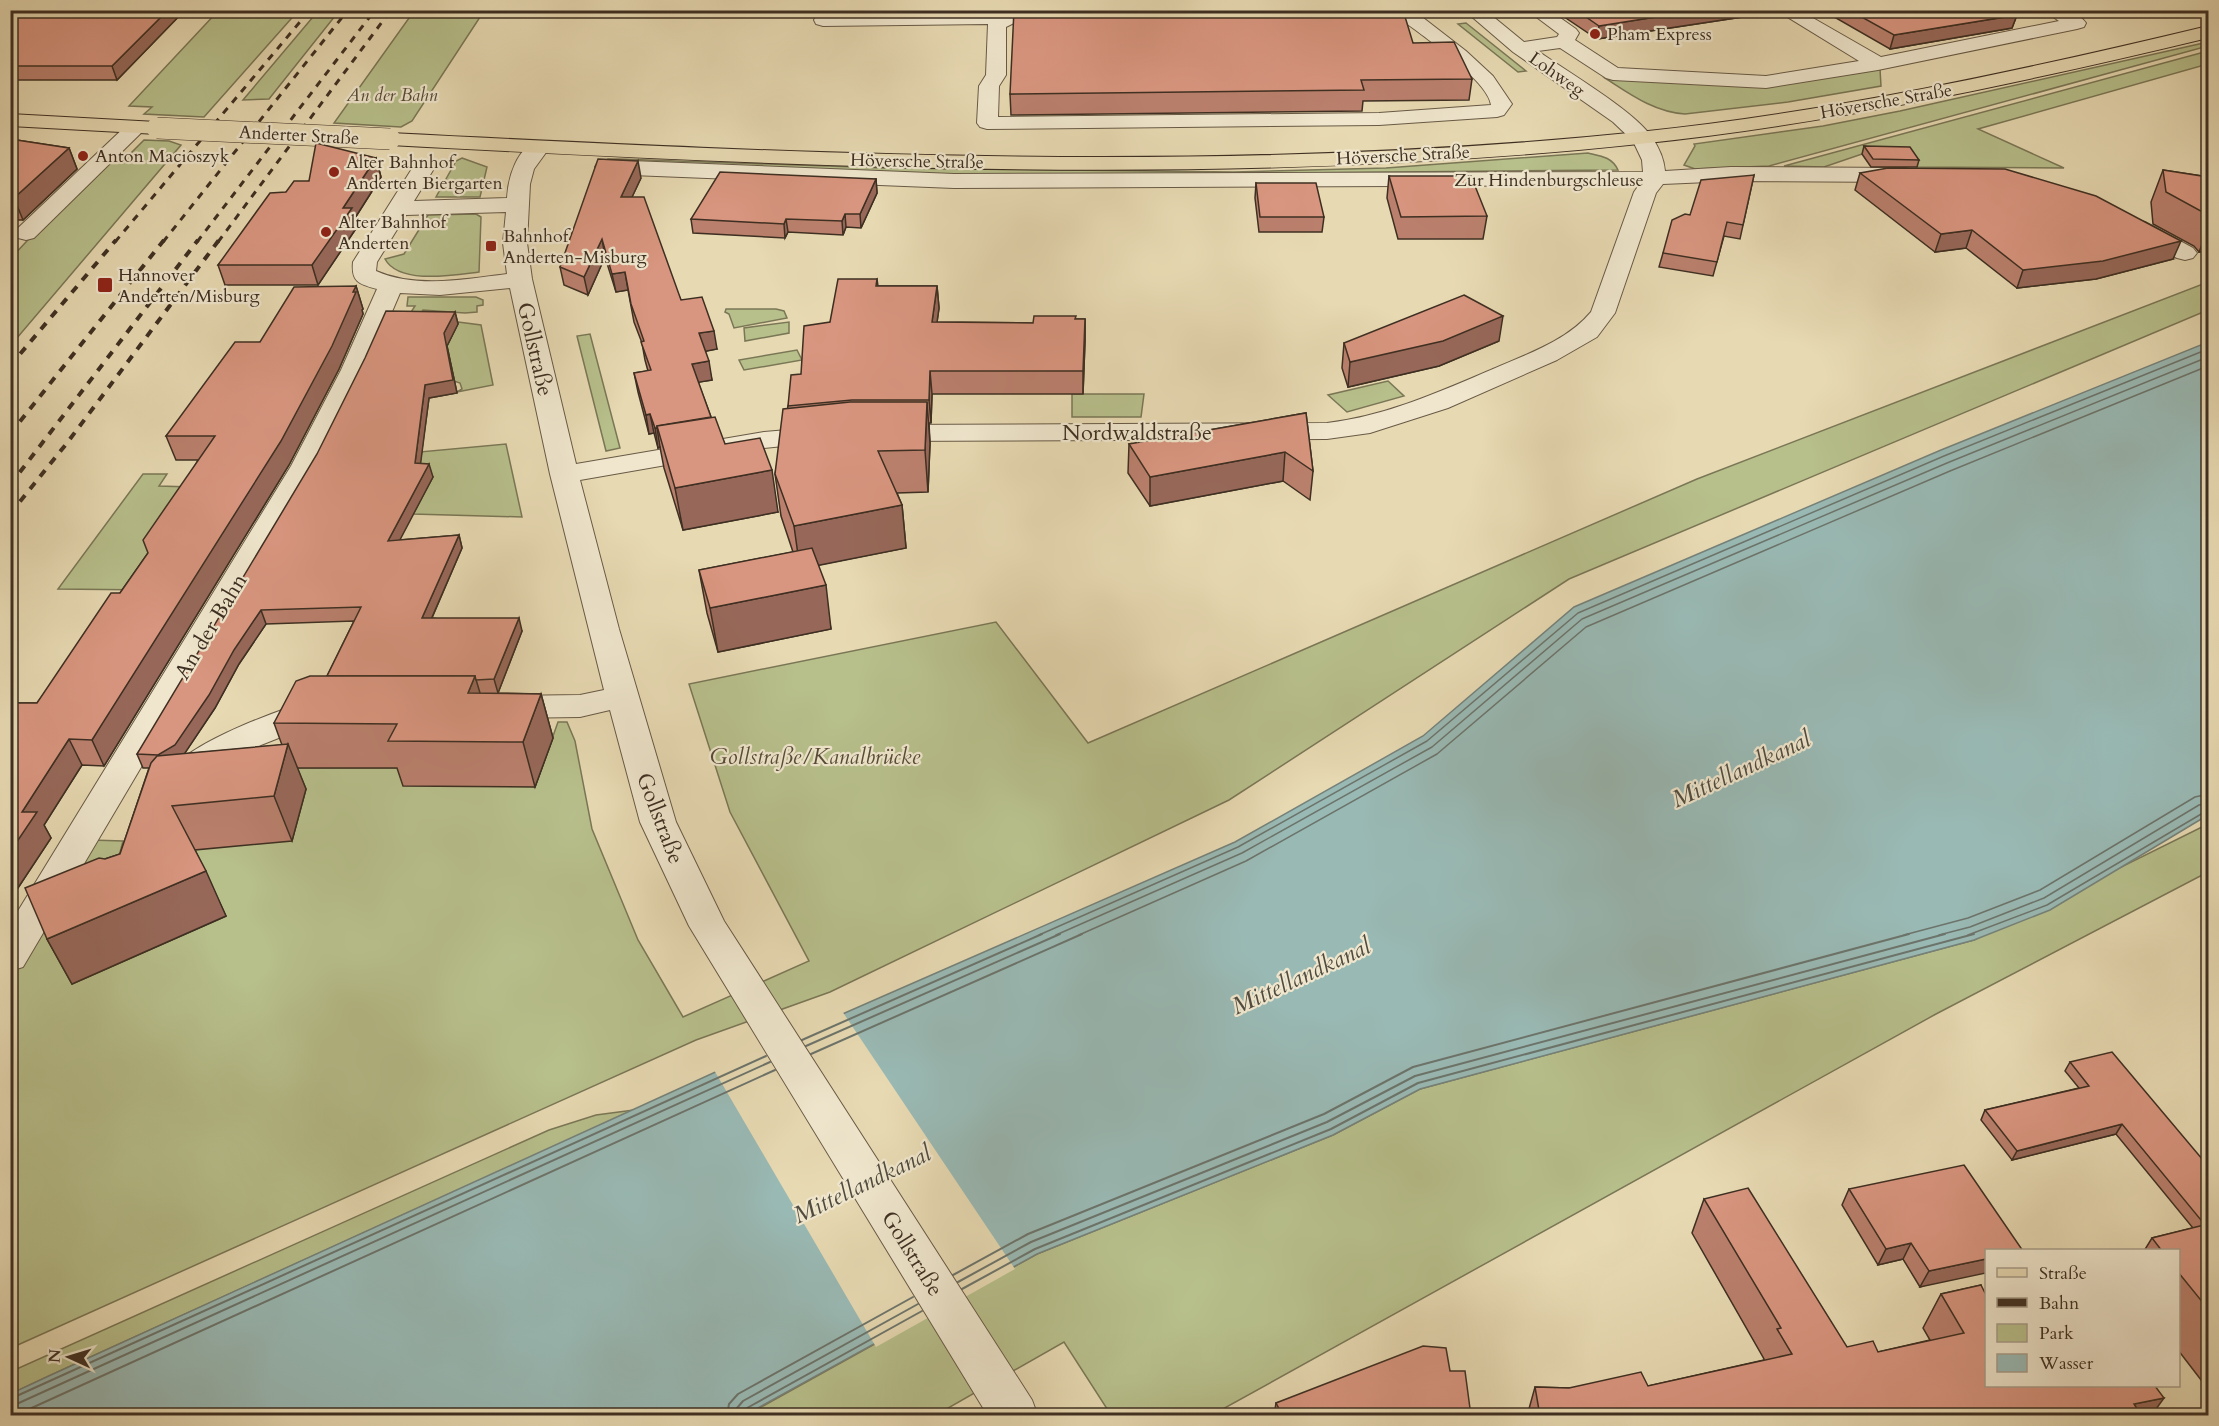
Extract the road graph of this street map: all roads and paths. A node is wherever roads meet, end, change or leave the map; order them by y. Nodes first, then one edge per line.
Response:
1 (1536, 10) edge
2 (1785, 10) edge
3 (2052, 10) edge
4 (1460, 12) edge
5 (1381, 13) edge
6 (1405, 13) junction
7 (1082, 15) edge
8 (1005, 18) junction
9 (823, 20) dead end
10 (2208, 32) edge
11 (1564, 42) junction
12 (1520, 48) junction
13 (1878, 64) junction
14 (10, 120) edge
15 (147, 127) junction
16 (1642, 138) junction
17 (539, 147) junction
18 (587, 149) joint
19 (606, 166) edge
20 (424, 167) dead end
21 (1927, 175) edge
22 (1654, 179) junction
23 (517, 205) junction
24 (399, 208) junction
25 (2115, 216) edge
26 (26, 234) dead end
27 (2185, 253) dead end
28 (520, 279) junction
29 (391, 285) junction
30 (564, 474) junction
31 (620, 697) junction
32 (346, 707) edge
33 (468, 707) edge
34 (163, 792) edge
35 (10, 957) edge
36 (1004, 1399) edge

1 - 11 street
2 - 13 street
3 - 13 street
4 - 6 street
4 - 12 street, Lohweg
5 - 6 street
6 - 8 street
7 - 8 street
8 - 9 street
10 - 16 main road, Höversche Straße
11 - 12 street
11 - 13 street
12 - 16 street, Lohweg
14 - 15 main road, Anderter Straße
15 - 17 main road, Anderter Straße, bridge
15 - 26 street
16 - 18 main road, Höversche Straße
16 - 22 street
17 - 18 main road, Anderter Straße
17 - 23 street, Gollstraße
19 - 22 street, Zur Hindenburgschleuse
20 - 24 street
21 - 22 street, Zur Hindenburgschleuse
22 - 30 street, Nordwaldstraße
23 - 24 street
23 - 28 street, Gollstraße
24 - 29 street
25 - 27 street
28 - 29 street
28 - 30 street, Gollstraße
29 - 35 street, An der Bahn
30 - 31 street, Gollstraße
31 - 33 street
31 - 36 street, Gollstraße
32 - 34 street

